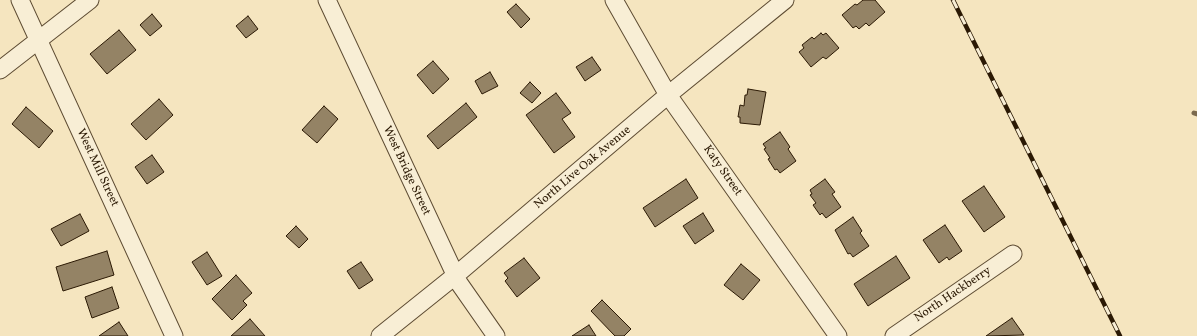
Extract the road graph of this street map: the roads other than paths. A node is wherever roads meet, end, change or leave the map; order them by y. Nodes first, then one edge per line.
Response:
1 (20, 0) edge
2 (90, 0) edge
3 (327, 0) edge
4 (614, 0) edge
5 (786, 0) edge
6 (38, 39) junction
7 (0, 70) edge
8 (668, 95) junction
9 (1013, 254) dead end
10 (456, 275) junction
11 (174, 336) edge
12 (380, 336) edge
13 (496, 336) edge
14 (838, 336) edge
15 (894, 336) edge

1 - 6 street, West Mill Street
2 - 6 street
3 - 10 street, West Bridge Street
4 - 8 street, Katy Street
5 - 8 street, North Live Oak Avenue
6 - 7 street
6 - 11 street, West Mill Street
8 - 10 street, North Live Oak Avenue
8 - 14 street, Katy Street
9 - 15 street, North Hackberry
10 - 12 street, North Live Oak Avenue
10 - 13 street, West Bridge Street

